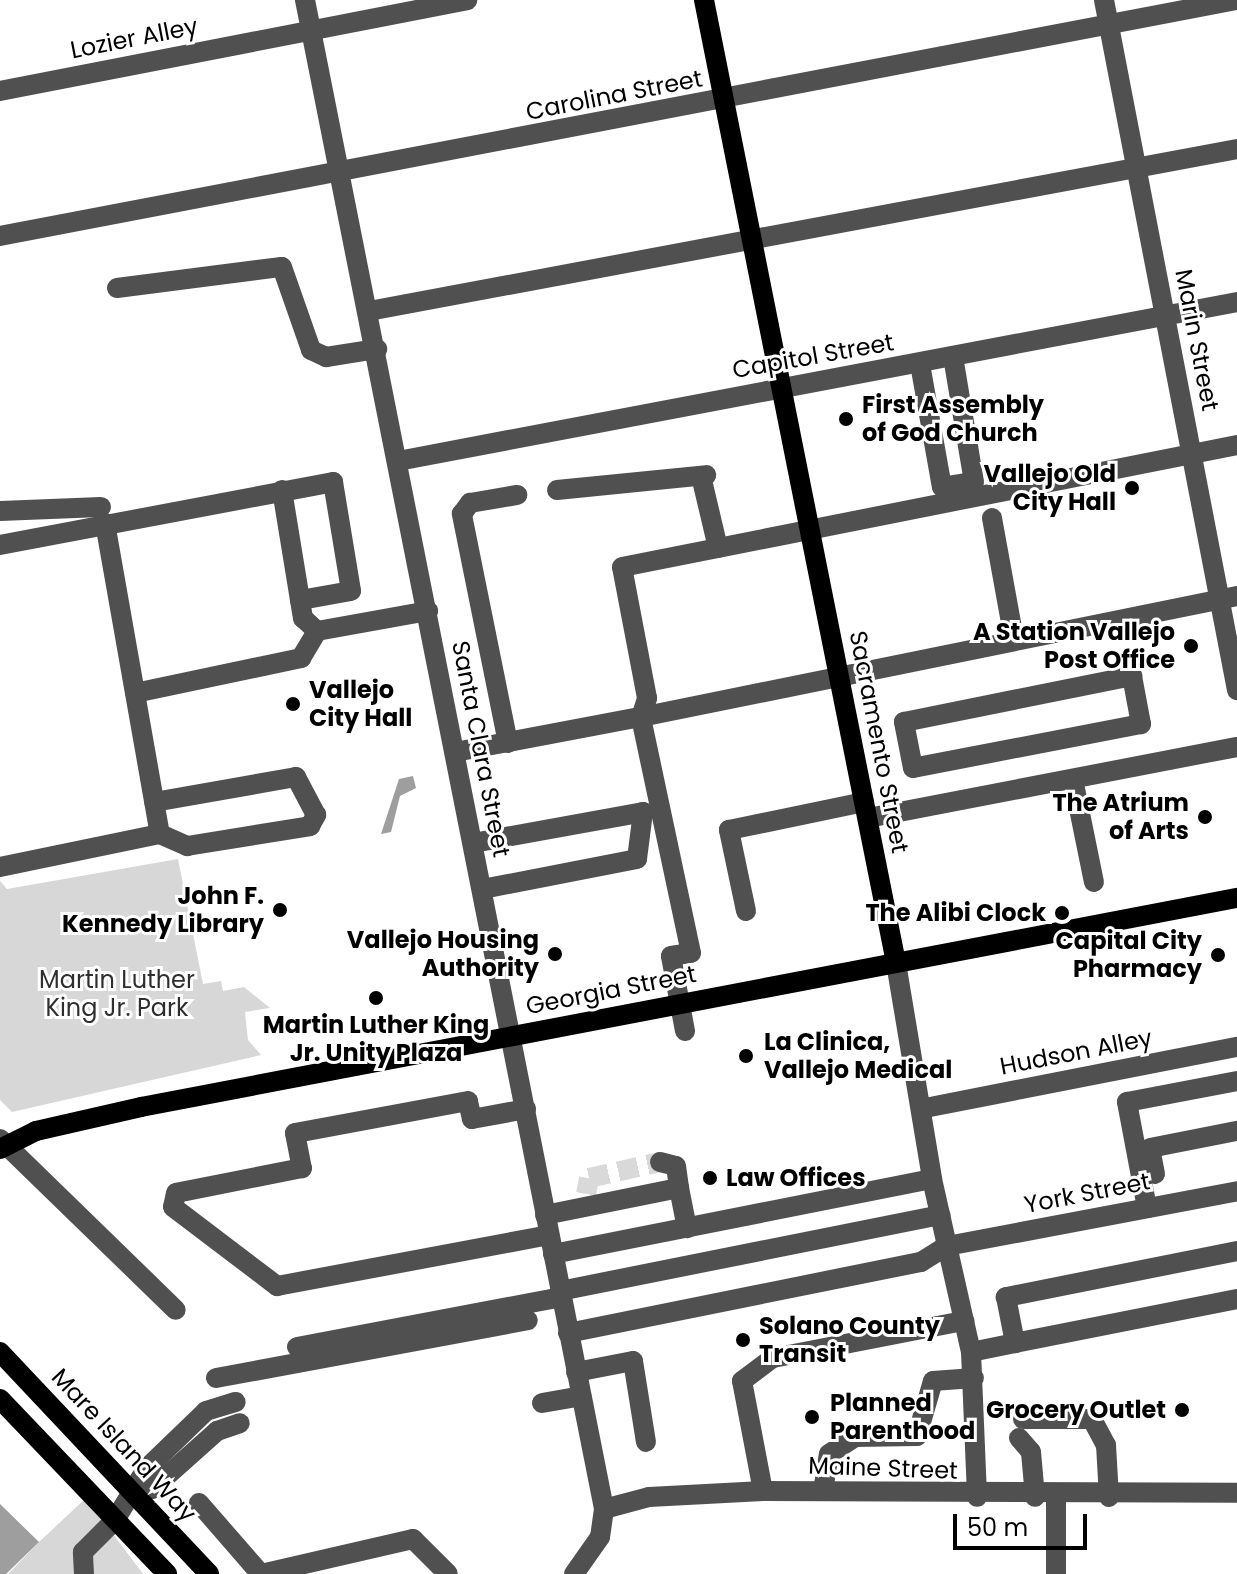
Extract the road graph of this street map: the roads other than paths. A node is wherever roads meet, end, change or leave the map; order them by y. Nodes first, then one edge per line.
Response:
1 (305, 0) edge
2 (467, 0) edge
3 (704, 0) edge
4 (1104, 0) edge
5 (1236, 0) edge
6 (1109, 24) junction
7 (311, 31) junction
8 (0, 91) edge
9 (726, 100) junction
10 (1237, 149) edge
11 (1137, 168) junction
12 (343, 173) junction
13 (0, 236) edge
14 (752, 239) junction
15 (117, 288) dead end
16 (1237, 302) edge
17 (369, 311) junction
18 (1166, 316) junction
19 (377, 349) junction
20 (953, 357) junction
21 (920, 364) junction
22 (778, 387) junction
23 (1237, 445) edge
24 (1192, 453) junction
25 (398, 461) junction
26 (282, 490) junction
27 (557, 490) dead end
28 (517, 495) dead end
29 (0, 511) edge
30 (103, 515) junction
31 (992, 518) dead end
32 (806, 529) junction
33 (0, 545) edge
34 (718, 548) junction
35 (1228, 598) edge
36 (428, 611) junction
37 (307, 616) junction
38 (1014, 639) junction
39 (838, 673) junction
40 (1237, 690) edge
41 (135, 693) junction
42 (1000, 701) joint
43 (641, 717) junction
44 (508, 743) junction
45 (1237, 747) edge
46 (455, 752) junction
47 (1073, 779) junction
48 (154, 802) junction
49 (866, 810) junction
50 (160, 834) junction
51 (473, 843) junction
52 (0, 867) edge
53 (1094, 882) dead end
54 (482, 889) junction
55 (1237, 898) edge
56 (746, 911) dead end
57 (896, 963) junction
58 (679, 1004) junction
59 (685, 1031) dead end
60 (512, 1036) junction
61 (1237, 1047) edge
62 (1237, 1081) edge
63 (925, 1108) junction
64 (526, 1109) junction
65 (1237, 1131) edge
66 (2, 1144) edge
67 (660, 1162) dead end
68 (932, 1179) junction
69 (679, 1188) junction
70 (1237, 1191) edge
71 (1154, 1207) junction
72 (940, 1215) junction
73 (687, 1228) junction
74 (549, 1235) junction
75 (947, 1246) junction
76 (1237, 1251) edge
77 (560, 1294) junction
78 (1237, 1299) edge
79 (176, 1310) dead end
80 (528, 1320) dead end
81 (964, 1321) junction
82 (568, 1333) junction
83 (1015, 1343) junction
84 (297, 1347) dead end
85 (0, 1352) edge
86 (971, 1352) junction
87 (576, 1372) junction
88 (216, 1378) dead end
89 (974, 1378) junction
90 (581, 1396) junction
91 (0, 1399) edge
92 (236, 1402) dead end
93 (542, 1403) dead end
94 (240, 1423) dead end
95 (646, 1442) dead end
96 (763, 1491) junction
97 (823, 1491) junction
98 (1237, 1493) edge
99 (133, 1495) junction
100 (977, 1497) junction
101 (1046, 1497) junction
102 (1109, 1497) junction
103 (199, 1503) dead end
104 (604, 1509) junction
105 (115, 1520) junction
106 (260, 1573) edge
107 (84, 1574) edge
108 (167, 1574) edge
109 (209, 1574) edge
110 (448, 1574) edge
111 (574, 1574) edge
112 (1056, 1574) edge

1 - 7 street, Santa Clara Street
2 - 7 street, Lozier Alley
3 - 9 main road, Sacramento Street
4 - 6 street, Marin Street
5 - 6 street, Carolina Street
6 - 9 street, Carolina Street
6 - 11 street, Marin Street
7 - 8 street, Lozier Alley
7 - 12 street, Santa Clara Street
9 - 12 street, Carolina Street
9 - 14 main road, Sacramento Street
10 - 11 street
11 - 14 street
11 - 18 street, Marin Street
12 - 13 street, Carolina Street
12 - 17 street, Santa Clara Street
14 - 17 street
14 - 22 main road, Sacramento Street
15 - 19 street
16 - 18 street, Capitol Street
17 - 19 street, Santa Clara Street
18 - 20 street, Capitol Street
18 - 24 street, Marin Street
19 - 25 street, Santa Clara Street
20 - 21 street, Capitol Street
20 - 21 street
21 - 22 street, Capitol Street
22 - 25 street, Capitol Street
22 - 32 main road, Sacramento Street
23 - 24 street
24 - 32 street
24 - 35 street, Marin Street
25 - 36 street, Santa Clara Street
26 - 30 street
26 - 37 street
26 - 37 street
27 - 34 street
28 - 44 street
29 - 30 street
30 - 33 street
30 - 41 street
31 - 38 street
32 - 34 street
32 - 39 main road, Sacramento Street
34 - 43 street
35 - 38 street
35 - 40 street, Marin Street
36 - 37 street
36 - 46 street, Santa Clara Street
37 - 41 street
38 - 39 street
39 - 43 street
39 - 49 main road, Sacramento Street
41 - 48 street
42 - 42 street
43 - 44 street
43 - 58 street
44 - 46 street
45 - 47 street
46 - 51 street, Santa Clara Street
47 - 49 street
47 - 53 street
48 - 50 street
48 - 50 street
49 - 56 street
49 - 57 main road, Sacramento Street
50 - 52 street
51 - 54 street, Santa Clara Street
51 - 54 street
54 - 60 street, Santa Clara Street
55 - 57 main road, Georgia Street
57 - 58 main road, Georgia Street
57 - 63 street, Sacramento Street
58 - 59 street
58 - 60 main road, Georgia Street
60 - 64 street, Santa Clara Street
60 - 66 main road, Georgia Street
61 - 63 street, Hudson Alley
62 - 71 street
63 - 68 street, Sacramento Street
64 - 74 street, Santa Clara Street
64 - 74 street
65 - 71 street
66 - 79 street
67 - 69 street
68 - 72 street, Sacramento Street
68 - 73 street
69 - 73 street
69 - 74 street
70 - 71 street, York Street
71 - 75 street, York Street
72 - 75 street, Sacramento Street
72 - 77 street
73 - 74 street
74 - 77 street, Santa Clara Street
75 - 81 street, Sacramento Street
75 - 82 street, York Street
76 - 83 street
77 - 82 street, Santa Clara Street
77 - 84 street
78 - 83 street
80 - 88 street
81 - 86 street, Sacramento Street
81 - 96 street
82 - 87 street, Santa Clara Street
83 - 86 street
85 - 99 main road, Mare Island Way
86 - 89 street, Sacramento Street
87 - 90 street, Santa Clara Street
87 - 95 street
89 - 97 street
89 - 100 street, Sacramento Street
90 - 93 street
90 - 104 street, Santa Clara Street
91 - 105 main road
92 - 99 street
94 - 99 street
96 - 97 street, Maine Street
96 - 104 street, Maine Street
97 - 100 street, Maine Street
98 - 102 street, Maine Street
99 - 105 street
99 - 109 main road, Mare Island Way
100 - 101 street, Maine Street
101 - 102 street, Maine Street
101 - 102 street
101 - 112 street
103 - 106 street
104 - 111 street
105 - 107 street
105 - 108 main road
106 - 110 street

